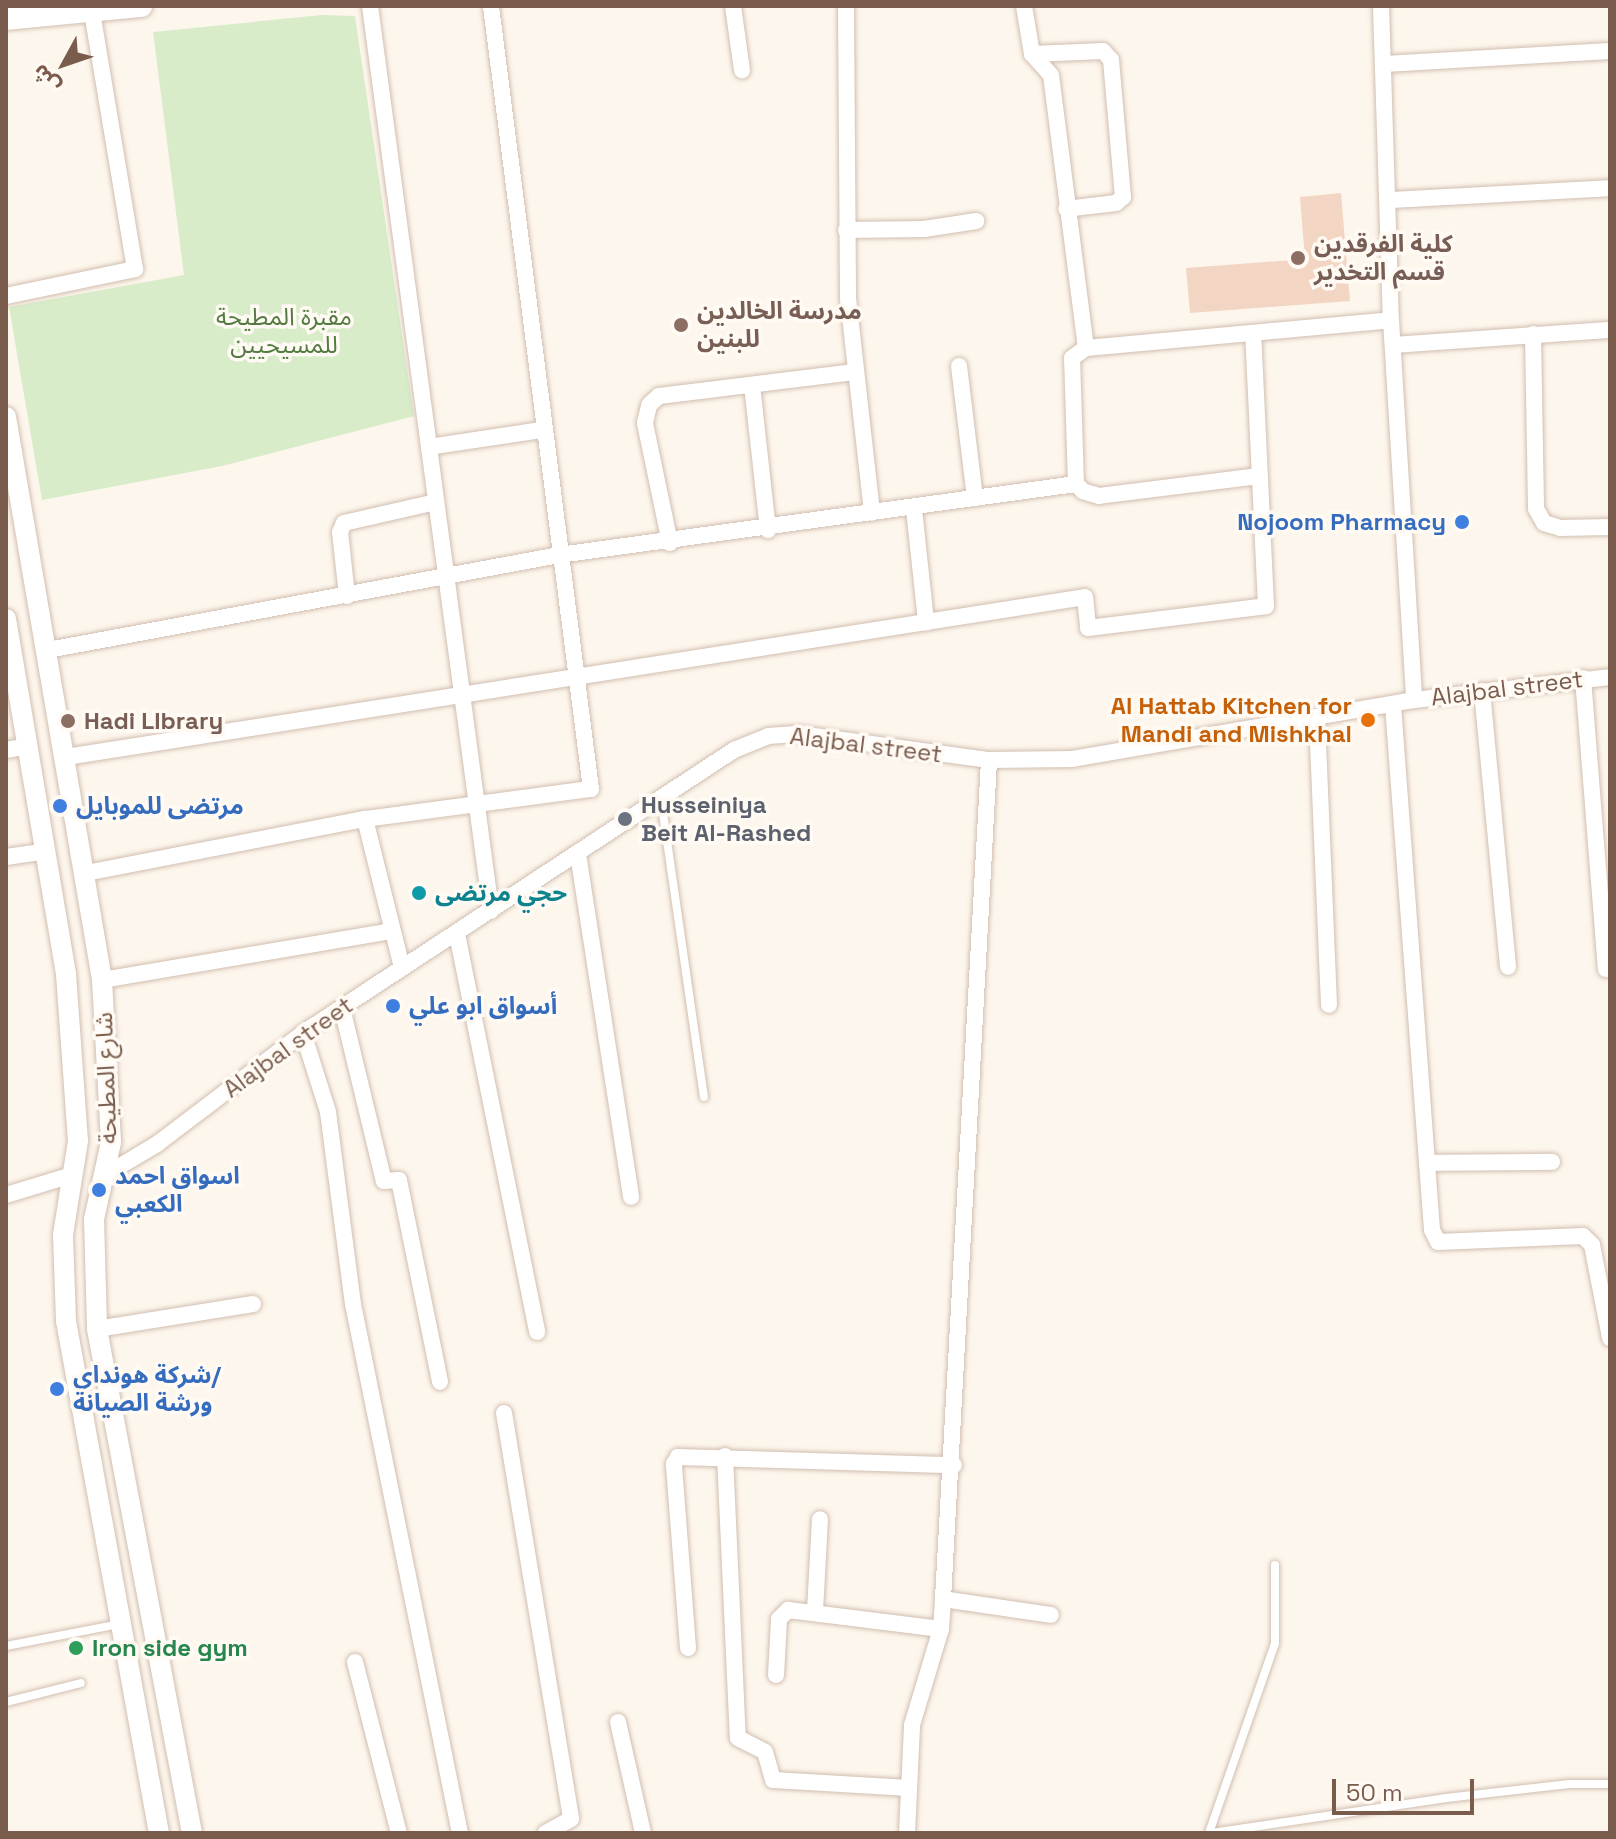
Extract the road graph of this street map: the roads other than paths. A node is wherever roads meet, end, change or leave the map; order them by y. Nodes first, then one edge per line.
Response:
1 (141, 6) edge
2 (370, 6) edge
3 (491, 6) edge
4 (733, 6) edge
5 (846, 6) edge
6 (1024, 6) edge
7 (1381, 6) edge
8 (92, 12) junction
9 (6, 19) edge
10 (1610, 51) edge
11 (1032, 54) junction
12 (1384, 64) junction
13 (742, 70) dead end
14 (1610, 188) edge
15 (1390, 200) junction
16 (1066, 209) junction
17 (976, 221) dead end
18 (846, 230) junction
19 (6, 296) edge
20 (1391, 320) junction
21 (1610, 330) edge
22 (1533, 334) junction
23 (1253, 335) junction
24 (1394, 345) junction
25 (1086, 348) junction
26 (959, 366) dead end
27 (855, 372) junction
28 (752, 385) junction
29 (6, 417) edge
30 (542, 430) junction
31 (429, 447) junction
32 (1259, 476) junction
33 (1076, 484) junction
34 (975, 498) junction
35 (436, 502) junction
36 (914, 509) junction
37 (872, 513) junction
38 (1610, 527) edge
39 (768, 530) junction
40 (670, 543) junction
41 (559, 555) junction
42 (446, 578) junction
43 (347, 596) junction
44 (6, 619) edge
45 (926, 622) junction
46 (48, 650) junction
47 (578, 675) junction
48 (1610, 677) edge
49 (1583, 678) junction
50 (1482, 691) junction
51 (461, 692) junction
52 (1414, 700) junction
53 (1393, 705) junction
54 (1317, 719) junction
55 (29, 746) junction
56 (6, 750) edge
57 (66, 757) junction
58 (989, 760) junction
59 (661, 799) junction
60 (479, 808) junction
61 (77, 818) junction
62 (365, 819) junction
63 (43, 823) junction
64 (47, 851) junction
65 (578, 854) junction
66 (6, 857) edge
67 (86, 873) junction
68 (491, 911) junction
69 (392, 931) junction
70 (457, 934) junction
71 (402, 967) junction
72 (1508, 967) dead end
73 (1606, 969) dead end
74 (102, 980) junction
75 (1329, 1005) dead end
76 (342, 1008) junction
77 (303, 1033) junction
78 (704, 1097) dead end
79 (1552, 1162) dead end
80 (1427, 1163) junction
81 (72, 1175) junction
82 (105, 1175) junction
83 (6, 1195) edge
84 (631, 1197) dead end
85 (253, 1304) dead end
86 (97, 1329) junction
87 (537, 1332) dead end
88 (1610, 1338) edge
89 (440, 1382) dead end
90 (504, 1413) dead end
91 (120, 1453) junction
92 (725, 1456) junction
93 (89, 1458) junction
94 (954, 1465) junction
95 (820, 1519) dead end
96 (1275, 1565) dead end
97 (943, 1599) junction
98 (815, 1611) junction
99 (1051, 1615) dead end
100 (120, 1623) junction
101 (941, 1629) junction
102 (6, 1646) edge
103 (688, 1648) dead end
104 (355, 1662) dead end
105 (776, 1675) dead end
106 (81, 1683) dead end
107 (6, 1702) edge
108 (618, 1722) dead end
109 (1610, 1784) edge
110 (909, 1788) junction
111 (1234, 1831) edge
112 (159, 1833) edge
113 (192, 1833) edge
114 (399, 1833) edge
115 (460, 1833) edge
116 (546, 1833) edge
117 (643, 1833) edge
118 (907, 1833) edge
119 (1210, 1833) edge

1 - 8 main road
2 - 31 street
3 - 30 street
4 - 13 street
5 - 18 street
6 - 11 street
7 - 12 street
8 - 9 main road
8 - 19 street
10 - 12 street
11 - 16 street
11 - 16 street
12 - 15 street
14 - 15 street
15 - 20 street
16 - 25 street
17 - 18 street
18 - 27 street
20 - 23 street
20 - 24 street
21 - 22 street
22 - 24 street
22 - 38 street
23 - 25 street
23 - 32 street
24 - 52 street
25 - 33 street
26 - 34 street
27 - 28 street
27 - 37 street
28 - 39 street
28 - 40 street
29 - 46 street, شارع المطيحة
30 - 31 street
30 - 41 street
31 - 35 street
32 - 33 street
32 - 45 street
33 - 34 street
34 - 36 street
35 - 42 street
35 - 43 street
36 - 37 street
36 - 45 street
37 - 39 street
39 - 40 street
40 - 41 street
41 - 42 street
41 - 47 street
42 - 43 street
42 - 51 street
43 - 46 street
44 - 55 street, شارع المطيحة
45 - 47 street
46 - 57 street, شارع المطيحة
47 - 51 street
47 - 60 street
48 - 49 street, Alajbal street
49 - 50 street, Alajbal street
49 - 73 street
50 - 52 street, Alajbal street
50 - 72 street
51 - 57 street
51 - 60 street
52 - 53 street, Alajbal street
53 - 54 street, Alajbal street
53 - 80 street
54 - 58 street, Alajbal street
54 - 75 street
55 - 56 street
55 - 63 street, شارع المطيحة
57 - 61 street, شارع المطيحة
58 - 59 street, Alajbal street
58 - 94 street
59 - 65 street, Alajbal street
59 - 78 lane
60 - 62 street
60 - 68 street
61 - 63 street
61 - 67 street, شارع المطيحة
62 - 67 street
62 - 69 street
63 - 64 street, شارع المطيحة
64 - 66 street
64 - 81 street, شارع المطيحة
65 - 68 street, Alajbal street
65 - 84 street
67 - 74 street, شارع المطيحة
68 - 70 street, Alajbal street
69 - 71 street
69 - 74 street
70 - 71 street, Alajbal street
70 - 87 street
71 - 76 street, Alajbal street
74 - 82 street, شارع المطيحة
76 - 77 street, Alajbal street
76 - 89 street
77 - 82 street, Alajbal street
77 - 115 street
79 - 80 street
80 - 88 street
81 - 83 street
81 - 93 street, شارع المطيحة
82 - 86 street, شارع المطيحة
85 - 86 street
86 - 91 street, شارع المطيحة
90 - 116 street
91 - 93 street
91 - 113 street, شارع المطيحة
92 - 94 street
92 - 103 street
92 - 110 street
93 - 100 street, شارع المطيحة
94 - 97 street
95 - 98 street
96 - 119 lane
97 - 99 street
97 - 101 street
98 - 101 street
98 - 105 street
100 - 102 lane
100 - 112 street, شارع المطيحة
101 - 110 street
104 - 114 street
106 - 107 lane
108 - 117 street
109 - 111 lane
110 - 118 street
111 - 119 lane

